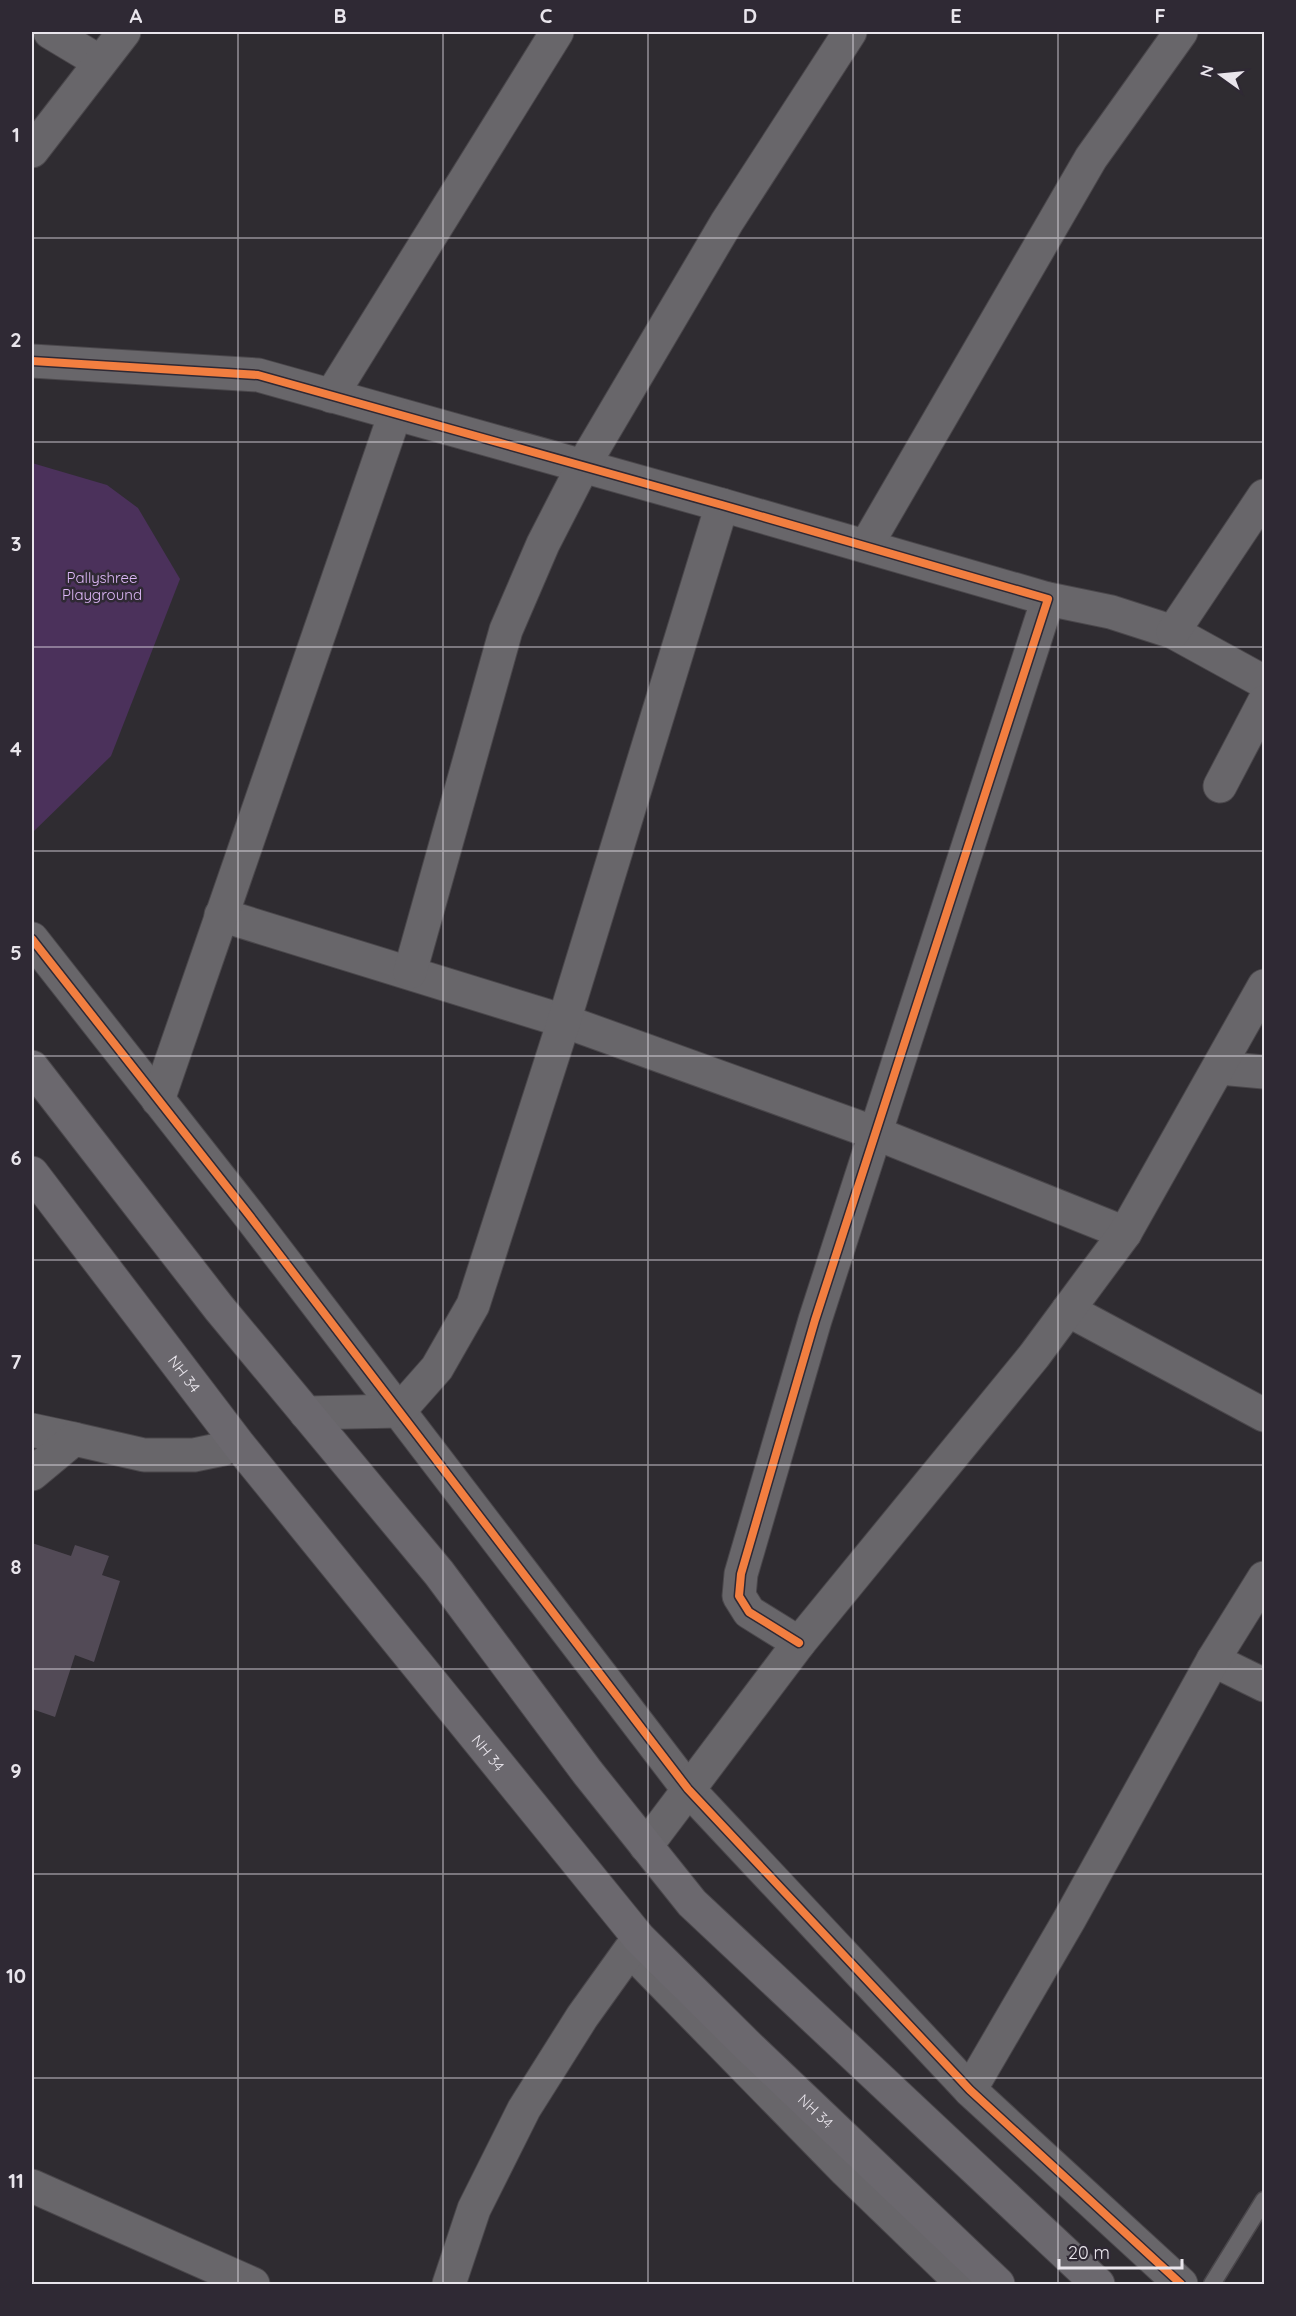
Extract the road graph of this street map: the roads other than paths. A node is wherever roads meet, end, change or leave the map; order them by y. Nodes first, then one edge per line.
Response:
1 (50, 32) edge
2 (124, 32) edge
3 (557, 32) edge
4 (849, 32) edge
5 (1181, 32) edge
6 (100, 62) junction
7 (32, 151) edge
8 (32, 361) edge
9 (331, 396) junction
10 (395, 414) junction
11 (583, 466) junction
12 (1264, 496) edge
13 (722, 505) junction
14 (866, 546) junction
15 (1048, 600) junction
16 (1173, 632) junction
17 (1264, 682) edge
18 (1264, 702) edge
19 (1220, 786) dead end
20 (221, 915) junction
21 (32, 939) edge
22 (410, 972) junction
23 (1264, 986) edge
24 (564, 1021) junction
25 (32, 1067) edge
26 (1220, 1068) junction
27 (1264, 1072) edge
28 (158, 1100) junction
29 (875, 1133) junction
30 (32, 1173) edge
31 (32, 1195) edge
32 (1125, 1233) junction
33 (1068, 1310) junction
34 (399, 1411) junction
35 (306, 1413) junction
36 (1264, 1415) edge
37 (32, 1430) edge
38 (74, 1439) junction
39 (223, 1449) junction
40 (32, 1474) edge
41 (1264, 1578) edge
42 (799, 1643) junction
43 (1213, 1660) junction
44 (1264, 1685) edge
45 (688, 1789) junction
46 (646, 1846) junction
47 (630, 1950) junction
48 (970, 2090) junction
49 (32, 2186) edge
50 (1264, 2200) edge
51 (253, 2284) edge
52 (449, 2284) edge
53 (963, 2284) edge
54 (998, 2284) edge
55 (1098, 2284) edge
56 (1181, 2284) edge
57 (1212, 2284) edge

1 - 6 street
2 - 6 street
3 - 9 street
4 - 11 street
5 - 14 street
6 - 7 street
8 - 9 street
9 - 10 street
10 - 11 street
10 - 20 street
11 - 13 street
11 - 22 street
12 - 16 street
13 - 14 street
13 - 24 street
14 - 15 street
15 - 16 street
15 - 29 street
16 - 17 street
18 - 19 street
20 - 22 street
20 - 28 street
21 - 28 street
22 - 24 street
23 - 26 street
24 - 29 street
24 - 34 street
25 - 35 main road
26 - 27 street
26 - 32 street
28 - 34 street
29 - 32 street
29 - 42 street
30 - 54 main road, NH 34
31 - 39 street
32 - 33 street
33 - 36 street
33 - 42 street
34 - 35 street
34 - 45 street
35 - 46 main road
37 - 38 street
38 - 39 street
38 - 40 street
39 - 47 street
41 - 43 street
42 - 45 street
43 - 44 street
43 - 48 street
45 - 46 street
45 - 48 street
46 - 55 main road
47 - 52 street
47 - 53 street
48 - 56 street
49 - 51 street
50 - 57 lane

